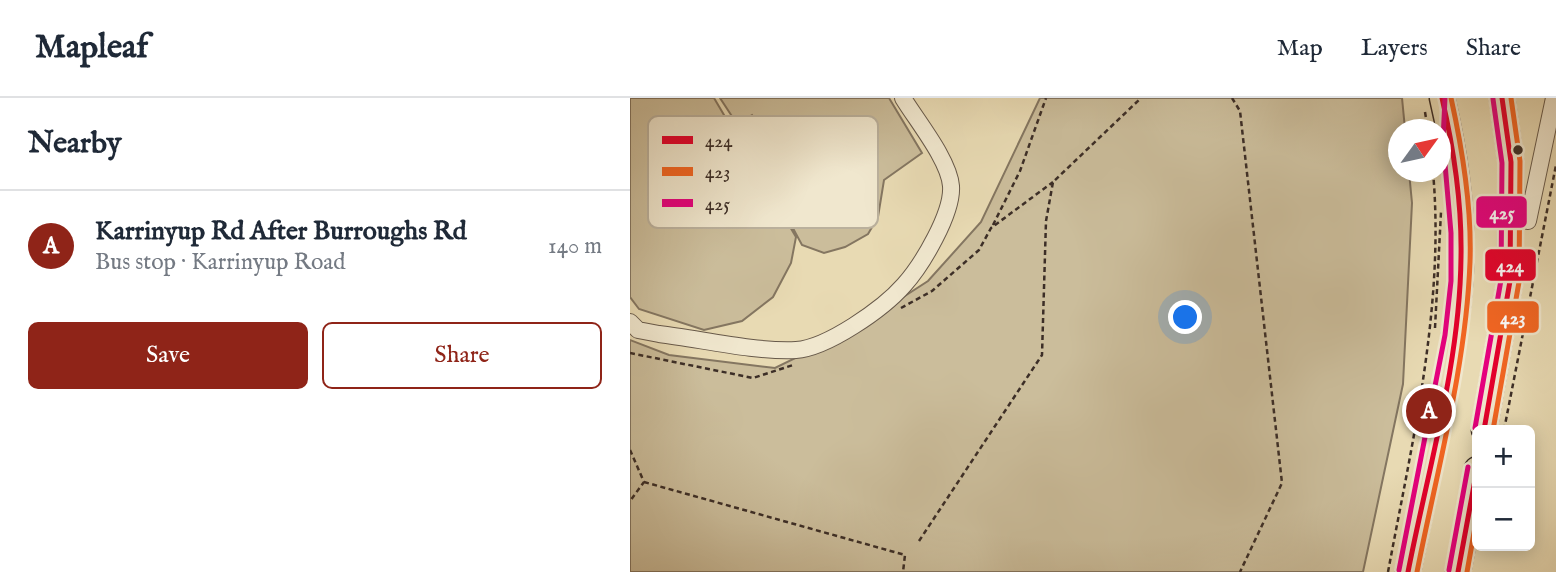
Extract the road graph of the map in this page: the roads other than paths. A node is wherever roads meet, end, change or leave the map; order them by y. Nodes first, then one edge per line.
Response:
1 (903, 98) edge
2 (1442, 98) edge
3 (1454, 98) edge
4 (1502, 98) edge
5 (1554, 98) edge
6 (1452, 140) junction
7 (1528, 221) dead end
8 (630, 322) edge
9 (1485, 425) edge
10 (1473, 488) edge
11 (1408, 572) edge
12 (1458, 572) edge

1 - 8 street
2 - 6 highway
3 - 6 street
4 - 9 highway
5 - 7 street
6 - 11 highway
10 - 12 highway

